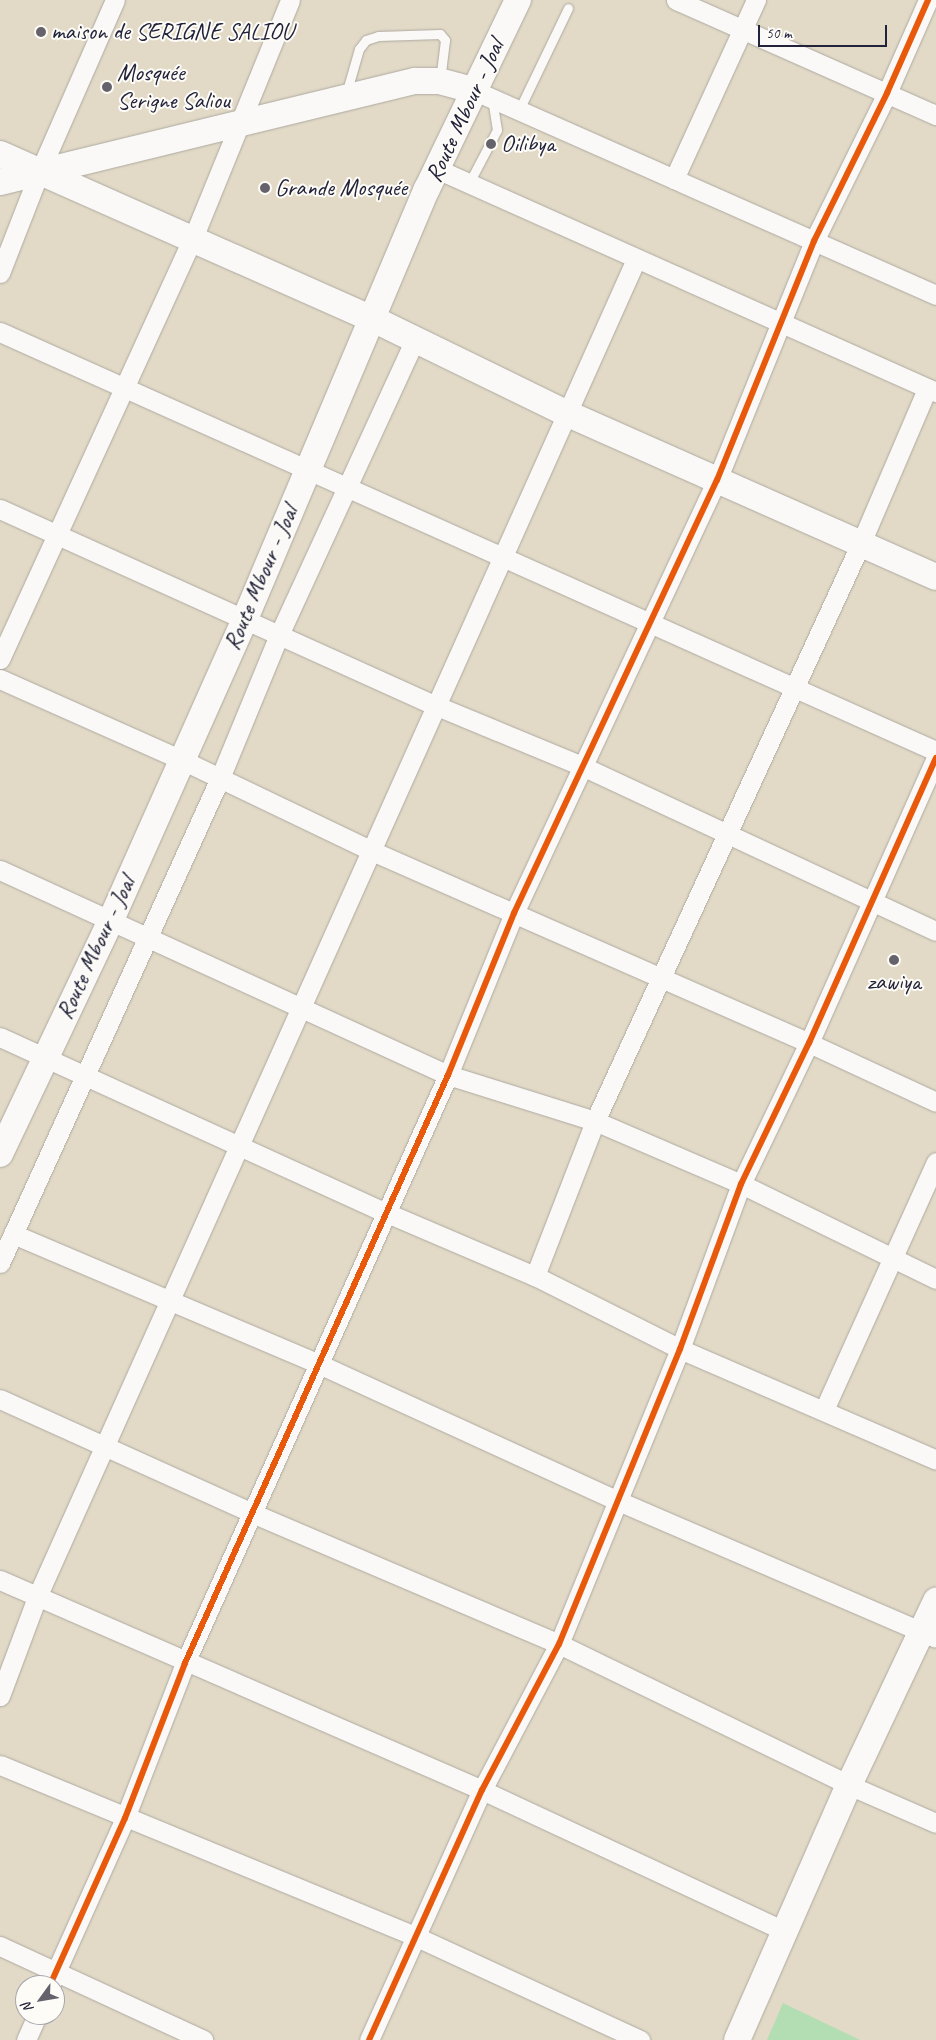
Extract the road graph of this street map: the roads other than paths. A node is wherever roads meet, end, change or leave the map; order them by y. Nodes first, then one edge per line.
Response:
1 (115, 0) edge
2 (518, 0) edge
3 (676, 0) edge
4 (756, 0) edge
5 (928, 0) edge
6 (287, 1) edge
7 (568, 8) dead end
8 (742, 31) junction
9 (439, 81) junction
10 (887, 93) junction
11 (482, 94) junction
12 (344, 98) junction
13 (519, 110) junction
14 (936, 115) edge
15 (242, 124) junction
16 (0, 154) edge
17 (437, 169) junction
18 (39, 173) junction
19 (674, 179) junction
20 (0, 182) edge
21 (469, 183) junction
22 (193, 238) junction
23 (814, 240) junction
24 (636, 259) junction
25 (0, 273) edge
26 (936, 295) edge
27 (372, 319) junction
28 (778, 322) junction
29 (0, 332) edge
30 (415, 340) junction
31 (126, 388) junction
32 (932, 390) edge
33 (568, 414) junction
34 (306, 469) junction
35 (717, 480) junction
36 (347, 487) junction
37 (0, 509) edge
38 (57, 534) junction
39 (860, 543) junction
40 (504, 557) junction
41 (936, 577) edge
42 (245, 619) junction
43 (651, 621) junction
44 (279, 635) junction
45 (0, 659) edge
46 (0, 679) edge
47 (792, 685) junction
48 (437, 706) junction
49 (936, 751) edge
50 (936, 758) edge
51 (180, 759) junction
52 (584, 768) junction
53 (220, 778) junction
54 (726, 834) junction
55 (372, 851) junction
56 (0, 870) edge
57 (873, 901) junction
58 (514, 913) junction
59 (111, 920) junction
60 (936, 930) edge
61 (148, 937) junction
62 (662, 977) junction
63 (300, 1010) junction
64 (0, 1037) edge
65 (809, 1043) junction
66 (44, 1057) junction
67 (84, 1074) junction
68 (448, 1075) junction
69 (936, 1102) edge
70 (594, 1121) junction
71 (240, 1144) junction
72 (0, 1154) edge
73 (936, 1162) edge
74 (741, 1184) junction
75 (387, 1213) junction
76 (13, 1234) junction
77 (892, 1258) junction
78 (0, 1263) edge
79 (535, 1276) junction
80 (936, 1279) edge
81 (169, 1299) junction
82 (680, 1349) junction
83 (319, 1364) junction
84 (0, 1399) edge
85 (824, 1410) junction
86 (105, 1446) junction
87 (936, 1460) edge
88 (616, 1500) junction
89 (252, 1513) junction
90 (0, 1580) edge
91 (37, 1596) junction
92 (936, 1601) edge
93 (929, 1635) edge
94 (559, 1644) junction
95 (185, 1663) junction
96 (0, 1696) edge
97 (0, 1765) edge
98 (849, 1785) junction
99 (482, 1790) junction
100 (125, 1818) junction
101 (936, 1823) edge
102 (786, 1932) junction
103 (417, 1937) junction
104 (0, 1946) edge
105 (48, 1975) edge
106 (54, 1975) edge
107 (65, 1983) edge
108 (33, 2025) edge
109 (26, 2040) edge
110 (203, 2040) edge
111 (369, 2040) edge
112 (640, 2040) edge
113 (737, 2040) edge

1 - 18 street
2 - 11 main road, Route Mbour - Joal
3 - 8 street
4 - 8 street
5 - 10 street
6 - 15 street
7 - 13 lane
8 - 10 street
8 - 19 street
9 - 11 main road
9 - 12 main road
9 - 12 lane
10 - 14 street
10 - 23 street
11 - 13 street
11 - 17 main road, Route Mbour - Joal
11 - 21 lane
12 - 15 main road
13 - 19 street
15 - 18 main road
15 - 22 street
16 - 18 main road
17 - 21 street
17 - 27 main road, Route Mbour - Joal
18 - 20 main road
18 - 22 main road
18 - 25 street
19 - 23 street
21 - 24 street
22 - 27 main road
22 - 31 street
23 - 26 street
23 - 28 street
24 - 28 street
24 - 33 street
27 - 30 main road
27 - 34 main road, Route Mbour - Joal
28 - 32 street
28 - 35 street
29 - 31 street
30 - 33 main road
30 - 36 street
31 - 34 street
31 - 38 street
32 - 39 street
33 - 35 main road
33 - 40 street
34 - 36 street
34 - 42 main road, Route Mbour - Joal
35 - 39 main road
35 - 43 street
36 - 40 street
36 - 44 street
37 - 38 street
38 - 42 street
38 - 45 street
39 - 41 main road
39 - 47 street
40 - 43 street
40 - 48 street
42 - 44 street
42 - 51 main road, Route Mbour - Joal
43 - 47 street
43 - 52 street
44 - 48 street
44 - 53 street
46 - 51 street
47 - 49 street
47 - 54 street
48 - 52 street
48 - 55 street
50 - 57 street
51 - 53 street
51 - 59 main road, Route Mbour - Joal
52 - 54 street
52 - 58 street
53 - 55 street
53 - 61 street
54 - 57 street
54 - 62 street
55 - 58 street
55 - 63 street
56 - 59 street
57 - 60 street
57 - 65 street
58 - 62 street
58 - 68 street
59 - 61 street
59 - 66 main road, Route Mbour - Joal
61 - 63 street
61 - 67 street
62 - 65 street
62 - 70 street
63 - 68 street
63 - 71 street
64 - 66 street
65 - 69 street
65 - 74 street
66 - 67 street
66 - 72 main road, Route Mbour - Joal
67 - 71 street
67 - 76 street
68 - 70 street
68 - 75 street
70 - 74 street
70 - 79 street
71 - 75 street
71 - 81 street
73 - 77 street
74 - 77 street
74 - 82 street
75 - 79 street
75 - 83 street
76 - 78 street
76 - 81 street
77 - 80 street
77 - 85 street
79 - 82 street
81 - 83 street
81 - 86 street
82 - 85 street
82 - 88 street
83 - 88 street
83 - 89 street
84 - 86 street
85 - 87 street
86 - 89 street
86 - 91 street
88 - 93 street
88 - 94 street
89 - 94 street
89 - 95 street
90 - 91 street
91 - 95 street
91 - 96 street
92 - 93 main road
93 - 98 main road
94 - 98 street
94 - 99 street
95 - 99 street
95 - 100 street
97 - 100 street
98 - 101 street
98 - 102 main road
99 - 102 street
99 - 103 street
100 - 103 street
100 - 106 street
102 - 113 main road
103 - 111 street
103 - 112 street
104 - 105 street
107 - 110 street
108 - 109 street

